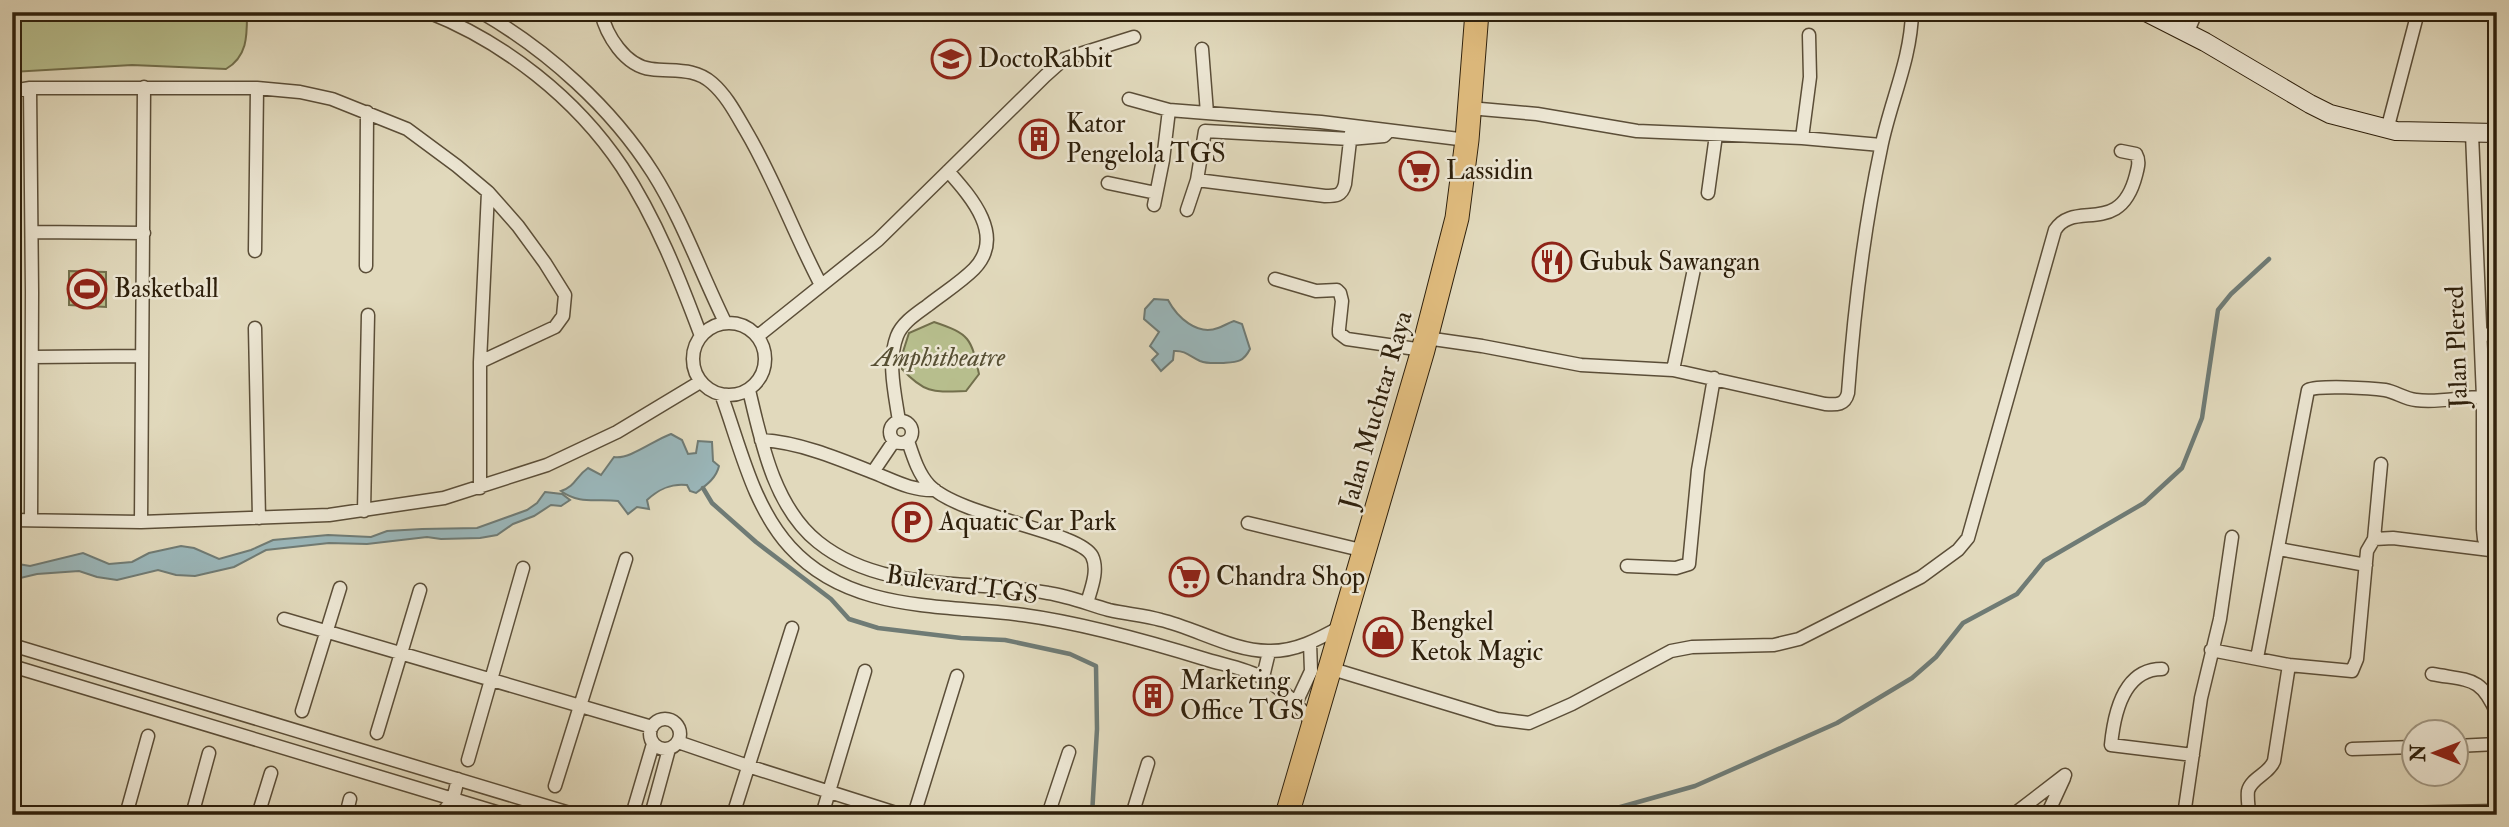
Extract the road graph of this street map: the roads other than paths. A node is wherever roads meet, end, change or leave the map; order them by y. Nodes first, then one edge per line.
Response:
1 (428, 12) edge
2 (481, 12) edge
3 (601, 12) edge
4 (1476, 12) edge
5 (1912, 12) edge
6 (2146, 12) edge
7 (2196, 12) edge
8 (2417, 12) edge
9 (2186, 33) junction
10 (1809, 35) dead end
11 (1135, 37) dead end
12 (1202, 48) dead end
13 (144, 87) junction
14 (30, 88) junction
15 (257, 88) junction
16 (12, 90) edge
17 (1129, 99) dead end
18 (1469, 108) junction
19 (1168, 110) junction
20 (367, 112) junction
21 (1207, 113) junction
22 (1352, 125) junction
23 (2387, 130) junction
24 (1388, 131) junction
25 (2497, 133) edge
26 (2472, 134) junction
27 (1716, 135) junction
28 (1802, 138) junction
29 (1350, 139) junction
30 (1466, 140) junction
31 (1881, 145) junction
32 (2121, 151) dead end
33 (948, 171) junction
34 (1197, 180) junction
35 (1108, 183) dead end
36 (488, 192) junction
37 (1708, 193) dead end
38 (1187, 210) dead end
39 (32, 232) junction
40 (144, 233) junction
41 (255, 251) dead end
42 (366, 266) dead end
43 (1694, 269) dead end
44 (1275, 279) dead end
45 (821, 285) junction
46 (368, 315) dead end
47 (725, 322) junction
48 (255, 328) dead end
49 (2481, 334) junction
50 (2497, 335) edge
51 (701, 336) junction
52 (758, 336) junction
53 (1425, 344) junction
54 (142, 356) junction
55 (32, 357) junction
56 (480, 362) junction
57 (1673, 370) junction
58 (1714, 378) junction
59 (700, 382) junction
60 (749, 390) junction
61 (720, 394) junction
62 (2483, 397) junction
63 (899, 421) junction
64 (761, 440) junction
65 (894, 441) junction
66 (908, 441) junction
67 (2381, 464) dead end
68 (873, 472) junction
69 (480, 488) junction
70 (935, 490) junction
71 (364, 511) junction
72 (259, 518) junction
73 (12, 520) edge
74 (31, 520) junction
75 (2483, 520) junction
76 (2497, 520) edge
77 (141, 522) junction
78 (1248, 523) dead end
79 (2231, 537) dead end
80 (2374, 539) junction
81 (2279, 549) junction
82 (1365, 551) junction
83 (2493, 551) edge
84 (626, 559) dead end
85 (2365, 565) junction
86 (1627, 566) dead end
87 (523, 568) dead end
88 (340, 588) dead end
89 (420, 590) dead end
90 (1087, 603) junction
91 (1148, 617) junction
92 (284, 619) dead end
93 (1342, 626) junction
94 (792, 628) dead end
95 (327, 631) junction
96 (1203, 634) junction
97 (1143, 641) junction
98 (1310, 643) junction
99 (12, 645) edge
100 (2211, 650) junction
101 (1269, 652) junction
102 (401, 653) junction
103 (1193, 655) junction
104 (2257, 658) junction
105 (12, 666) edge
106 (2289, 666) junction
107 (1329, 668) junction
108 (2162, 669) dead end
109 (865, 671) dead end
110 (2432, 674) dead end
111 (957, 676) dead end
112 (1262, 677) junction
113 (491, 680) junction
114 (1296, 703) junction
115 (580, 706) junction
116 (302, 711) dead end
117 (2497, 714) edge
118 (1313, 724) junction
119 (652, 727) junction
120 (377, 733) dead end
121 (148, 736) dead end
122 (653, 744) junction
123 (2497, 744) edge
124 (674, 745) junction
125 (2470, 745) edge
126 (2400, 748) edge
127 (2352, 750) dead end
128 (1069, 752) dead end
129 (209, 753) dead end
130 (2193, 755) junction
131 (468, 760) dead end
132 (1148, 763) dead end
133 (748, 766) junction
134 (271, 773) dead end
135 (458, 779) junction
136 (555, 786) dead end
137 (829, 792) junction
138 (350, 799) dead end
139 (453, 799) junction
140 (2497, 811) edge
141 (2020, 812) edge
142 (2348, 814) edge
143 (2382, 814) edge
144 (127, 815) edge
145 (192, 815) edge
146 (258, 815) edge
147 (346, 815) edge
148 (441, 815) edge
149 (459, 815) edge
150 (506, 815) edge
151 (576, 815) edge
152 (632, 815) edge
153 (651, 815) edge
154 (733, 815) edge
155 (822, 815) edge
156 (902, 815) edge
157 (914, 815) edge
158 (1048, 815) edge
159 (1132, 815) edge
160 (1287, 815) edge
161 (2047, 815) edge
162 (2184, 815) edge
163 (2249, 815) edge

1 - 51 street
2 - 47 street
3 - 45 street
4 - 18 highway, Jalan Muchtar Raya
5 - 31 street
6 - 9 main road
7 - 9 street
8 - 23 street
9 - 23 main road
10 - 28 street
11 - 33 street
12 - 21 street
13 - 14 street
13 - 15 street
13 - 40 street
14 - 16 street
14 - 39 street
15 - 20 street
15 - 41 street
17 - 19 street
18 - 27 street
18 - 30 highway, Jalan Muchtar Raya
19 - 21 street
19 - 35 street
20 - 36 street
20 - 42 street
21 - 22 street
22 - 24 street
22 - 29 street
23 - 26 main road
24 - 29 street
24 - 30 street
25 - 26 main road
26 - 49 street, Jalan Plered
27 - 28 street
27 - 37 street
28 - 31 street
29 - 34 street
29 - 34 street
30 - 53 highway, Jalan Muchtar Raya
31 - 58 street
32 - 107 street
33 - 45 street
33 - 63 street
34 - 38 street
36 - 56 street
36 - 56 street
39 - 40 street
39 - 55 street
40 - 54 street
43 - 57 street
44 - 53 street
45 - 52 street
46 - 71 street
47 - 51 street
47 - 52 street
48 - 72 street
49 - 50 street
49 - 62 street, Jalan Plered
51 - 59 street
52 - 60 street
53 - 57 street
53 - 82 highway, Jalan Muchtar Raya
54 - 55 street
54 - 77 street
55 - 74 street
56 - 69 street
57 - 58 street
58 - 86 street
59 - 61 street
59 - 69 street
60 - 61 street
60 - 64 street, Bulevard TGS
61 - 97 street, Bulevard TGS
62 - 75 street, Jalan Plered
62 - 81 street
63 - 65 street
63 - 66 street
64 - 68 street
64 - 90 street, Bulevard TGS
65 - 66 street
65 - 68 street
66 - 70 street
67 - 80 street
68 - 70 street
69 - 71 street
70 - 90 street
71 - 72 street
72 - 77 street
73 - 74 street
74 - 77 street
75 - 76 street
75 - 83 street, Jalan Plered
78 - 82 street
79 - 100 street
80 - 83 street
80 - 85 street
81 - 85 street
81 - 104 street
82 - 93 highway, Jalan Muchtar Raya
84 - 115 street
85 - 106 street
87 - 113 street
88 - 95 street
89 - 102 street
90 - 91 street, Bulevard TGS
91 - 96 street, Bulevard TGS
91 - 97 street
92 - 95 street
93 - 98 street, Bulevard TGS
93 - 107 highway, Jalan Muchtar Raya
94 - 133 street
95 - 102 street
95 - 116 street
96 - 101 street, Bulevard TGS
96 - 103 street
97 - 103 street, Bulevard TGS
98 - 101 street, Bulevard TGS
98 - 114 street
99 - 135 street
100 - 104 street
100 - 130 street
101 - 112 street
102 - 113 street
102 - 120 street
103 - 112 street, Bulevard TGS
104 - 106 street
105 - 139 street
106 - 163 street
107 - 118 highway, Jalan Muchtar Raya
108 - 130 street
109 - 137 street
110 - 117 street
111 - 157 street
112 - 114 street, Bulevard TGS
113 - 115 street
113 - 131 street
114 - 118 street, Bulevard TGS
115 - 119 street
115 - 136 street
118 - 160 highway, Jalan Muchtar Raya
119 - 122 street
119 - 124 street
121 - 144 street
122 - 124 street
122 - 152 street
123 - 125 street
124 - 133 street
124 - 153 street
126 - 127 street
128 - 158 street
129 - 145 street
130 - 162 street
132 - 159 street
133 - 137 street
133 - 154 street
134 - 146 street
135 - 139 street
135 - 151 street
137 - 155 street
137 - 156 street
138 - 147 street
139 - 148 street
139 - 149 street
139 - 150 street
140 - 143 street
141 - 161 street
142 - 143 street

